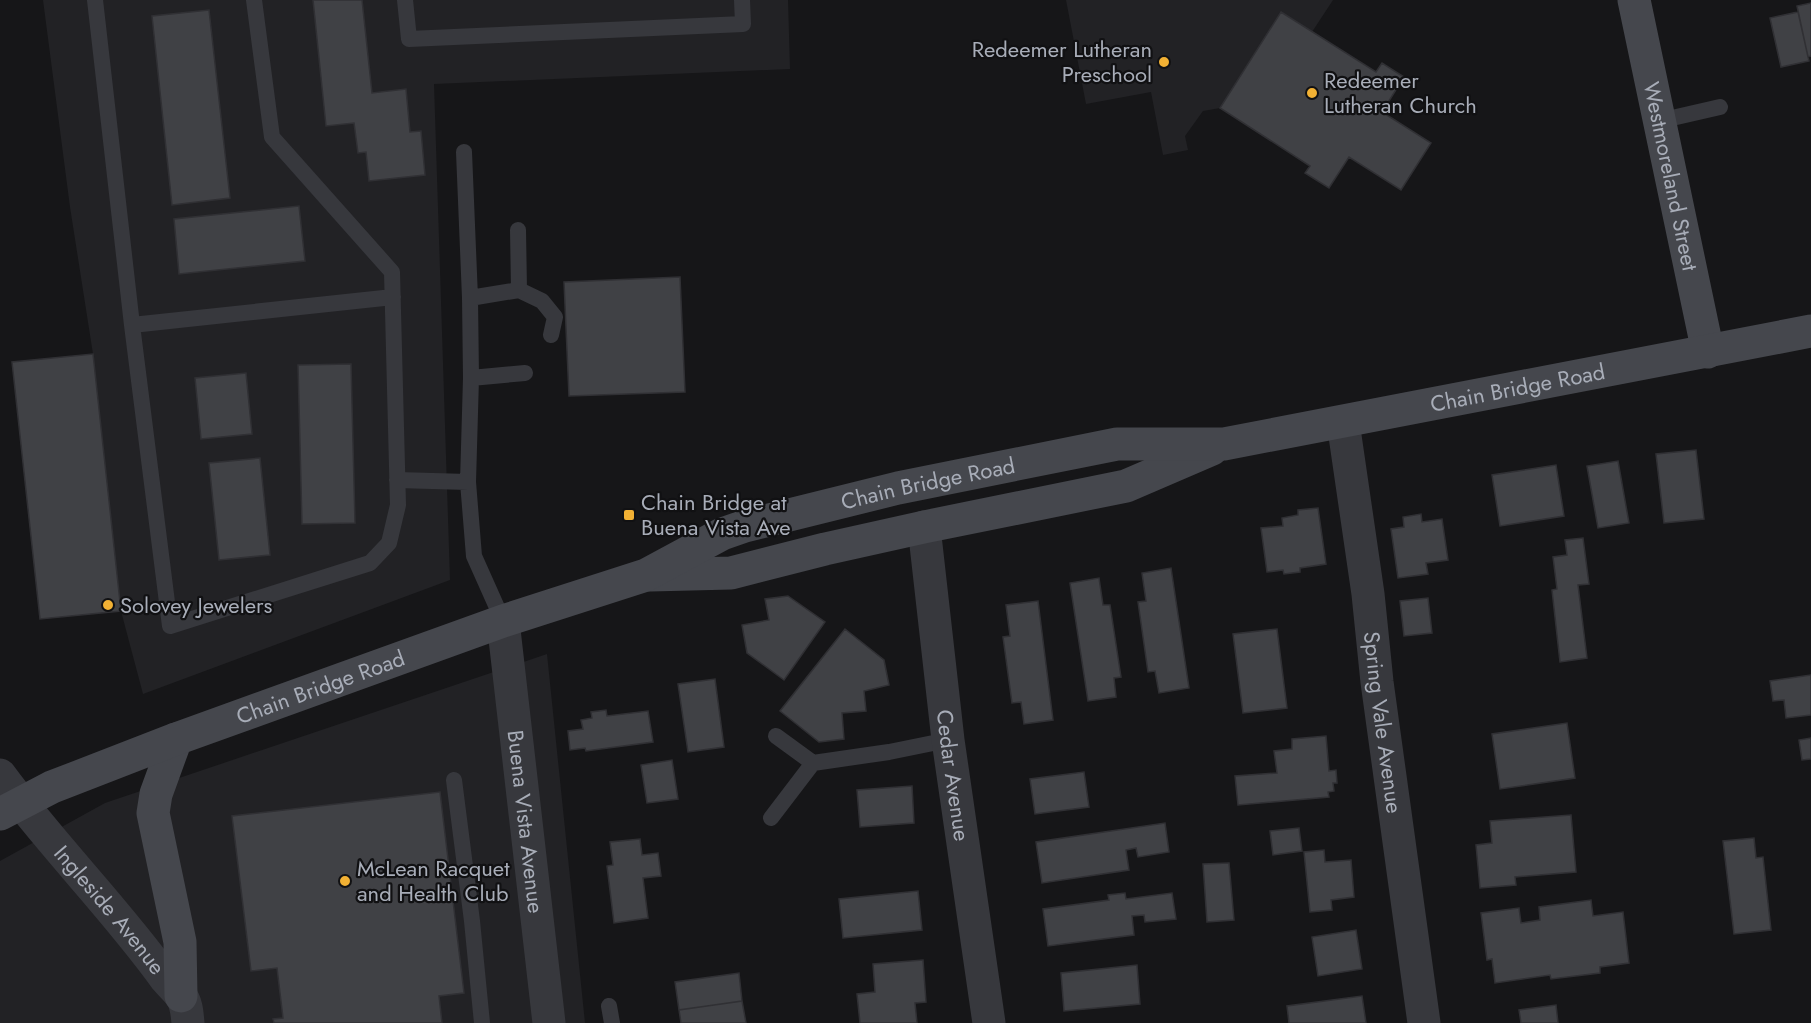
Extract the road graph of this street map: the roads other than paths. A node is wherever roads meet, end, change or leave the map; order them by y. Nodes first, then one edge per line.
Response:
1 (95, 0) edge
2 (254, 0) edge
3 (405, 0) edge
4 (742, 0) edge
5 (1634, 0) edge
6 (1720, 107) dead end
7 (1659, 121) junction
8 (464, 152) dead end
9 (518, 230) dead end
10 (519, 291) junction
11 (393, 297) junction
12 (470, 298) junction
13 (132, 325) junction
14 (1811, 331) edge
15 (551, 334) dead end
16 (1708, 352) junction
17 (525, 373) dead end
18 (471, 378) junction
19 (1343, 422) junction
20 (1224, 444) junction
21 (397, 480) junction
22 (468, 482) junction
23 (924, 527) junction
24 (646, 575) junction
25 (503, 621) junction
26 (776, 736) dead end
27 (176, 739) junction
28 (948, 740) junction
29 (813, 763) junction
30 (0, 775) edge
31 (454, 780) dead end
32 (10, 808) edge
33 (771, 818) dead end
34 (185, 1010) edge
35 (482, 1023) edge
36 (549, 1023) edge
37 (989, 1023) edge
38 (1424, 1023) edge

1 - 13 lane
2 - 11 lane
3 - 4 lane
5 - 7 main road, Westmoreland Street
6 - 7 lane
7 - 16 main road, Westmoreland Street
8 - 12 lane
9 - 10 lane
10 - 12 lane
10 - 15 lane
11 - 13 lane
11 - 21 lane
12 - 18 lane
13 - 21 lane
14 - 16 main road, Chain Bridge Road
16 - 19 main road, Chain Bridge Road
17 - 18 lane
18 - 22 lane
19 - 20 main road, Chain Bridge Road
19 - 38 street, Spring Vale Avenue
20 - 23 main road, Chain Bridge Road
20 - 24 main road, Chain Bridge Road
21 - 22 lane
22 - 25 lane
23 - 24 main road, Chain Bridge Road
23 - 28 street, Cedar Avenue
24 - 25 main road, Chain Bridge Road
25 - 27 main road, Chain Bridge Road
25 - 36 street, Buena Vista Avenue
26 - 29 lane
27 - 32 main road, Chain Bridge Road
27 - 34 main road
28 - 29 lane
28 - 37 street, Cedar Avenue
29 - 33 lane
30 - 32 street, Ingleside Avenue
31 - 35 lane
32 - 34 street, Ingleside Avenue

